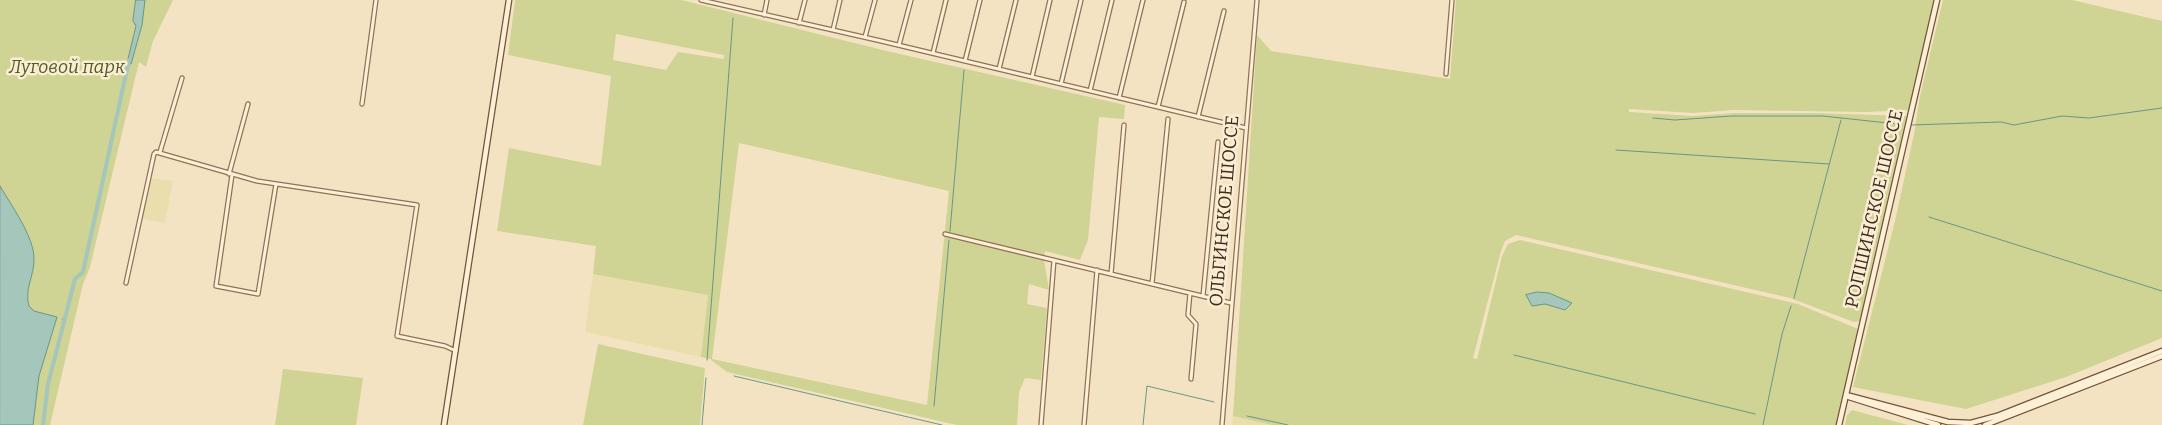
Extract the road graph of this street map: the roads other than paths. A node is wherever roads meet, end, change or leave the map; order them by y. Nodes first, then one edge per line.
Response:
1 (376, 0) edge
2 (509, 0) edge
3 (701, 0) edge
4 (767, 0) edge
5 (805, 0) edge
6 (840, 0) edge
7 (875, 0) edge
8 (910, 0) edge
9 (946, 0) edge
10 (980, 0) edge
11 (1016, 0) edge
12 (1050, 0) edge
13 (1081, 0) edge
14 (1112, 0) edge
15 (1143, 0) edge
16 (1258, 0) edge
17 (1452, 0) edge
18 (1937, 0) edge
19 (1184, 2) dead end
20 (1224, 11) dead end
21 (764, 15) junction
22 (799, 23) junction
23 (833, 30) junction
24 (866, 37) junction
25 (899, 45) junction
26 (933, 53) junction
27 (965, 61) junction
28 (999, 69) junction
29 (1446, 74) dead end
30 (1032, 77) junction
31 (182, 78) dead end
32 (1061, 84) junction
33 (1090, 91) junction
34 (1119, 98) junction
35 (248, 104) dead end
36 (362, 104) dead end
37 (1158, 107) junction
38 (1198, 117) junction
39 (1168, 119) dead end
40 (1124, 125) dead end
41 (1246, 128) junction
42 (1218, 142) dead end
43 (160, 152) junction
44 (231, 174) junction
45 (276, 184) junction
46 (945, 234) dead end
47 (1054, 260) junction
48 (1097, 270) junction
49 (1111, 274) junction
50 (126, 283) dead end
51 (1152, 284) junction
52 (1190, 293) junction
53 (1203, 296) junction
54 (1231, 303) junction
55 (456, 351) junction
56 (2162, 351) edge
57 (2162, 356) edge
58 (1191, 379) dead end
59 (1846, 395) junction
60 (1971, 424) edge
61 (444, 425) edge
62 (1040, 425) edge
63 (1084, 425) edge
64 (1222, 425) edge
65 (1839, 425) edge
66 (1938, 425) edge
67 (1985, 425) edge

1 - 36 street
2 - 55 street
3 - 21 street
4 - 21 street
5 - 22 street
6 - 23 street
7 - 24 street
8 - 25 street
9 - 26 street
10 - 27 street
11 - 28 street
12 - 30 street
13 - 32 street
14 - 33 street
15 - 34 street
16 - 41 street, ОЛЬГИНСКОЕ ШОССЕ
17 - 29 street
18 - 59 street, РОПШИНСКОЕ ШОССЕ
19 - 37 street
20 - 38 street
21 - 22 street
22 - 23 street
23 - 24 street
24 - 25 street
25 - 26 street
26 - 27 street
27 - 28 street
28 - 30 street
30 - 32 street
31 - 43 street
32 - 33 street
33 - 34 street
34 - 37 street
35 - 44 street
37 - 38 street
38 - 41 street
39 - 51 street
40 - 49 street
41 - 54 street, ОЛЬГИНСКОЕ ШОССЕ
42 - 53 street
43 - 44 street
43 - 50 street
44 - 45 street
44 - 45 street
45 - 55 street
46 - 47 street
47 - 48 street
47 - 62 street
48 - 49 street
48 - 63 street
49 - 51 street
51 - 52 street
52 - 53 street
52 - 58 street
53 - 54 street
54 - 64 street, ОЛЬГИНСКОЕ ШОССЕ
55 - 61 street
56 - 60 street
57 - 67 street
59 - 60 street
59 - 65 street, РОПШИНСКОЕ ШОССЕ
59 - 66 street

